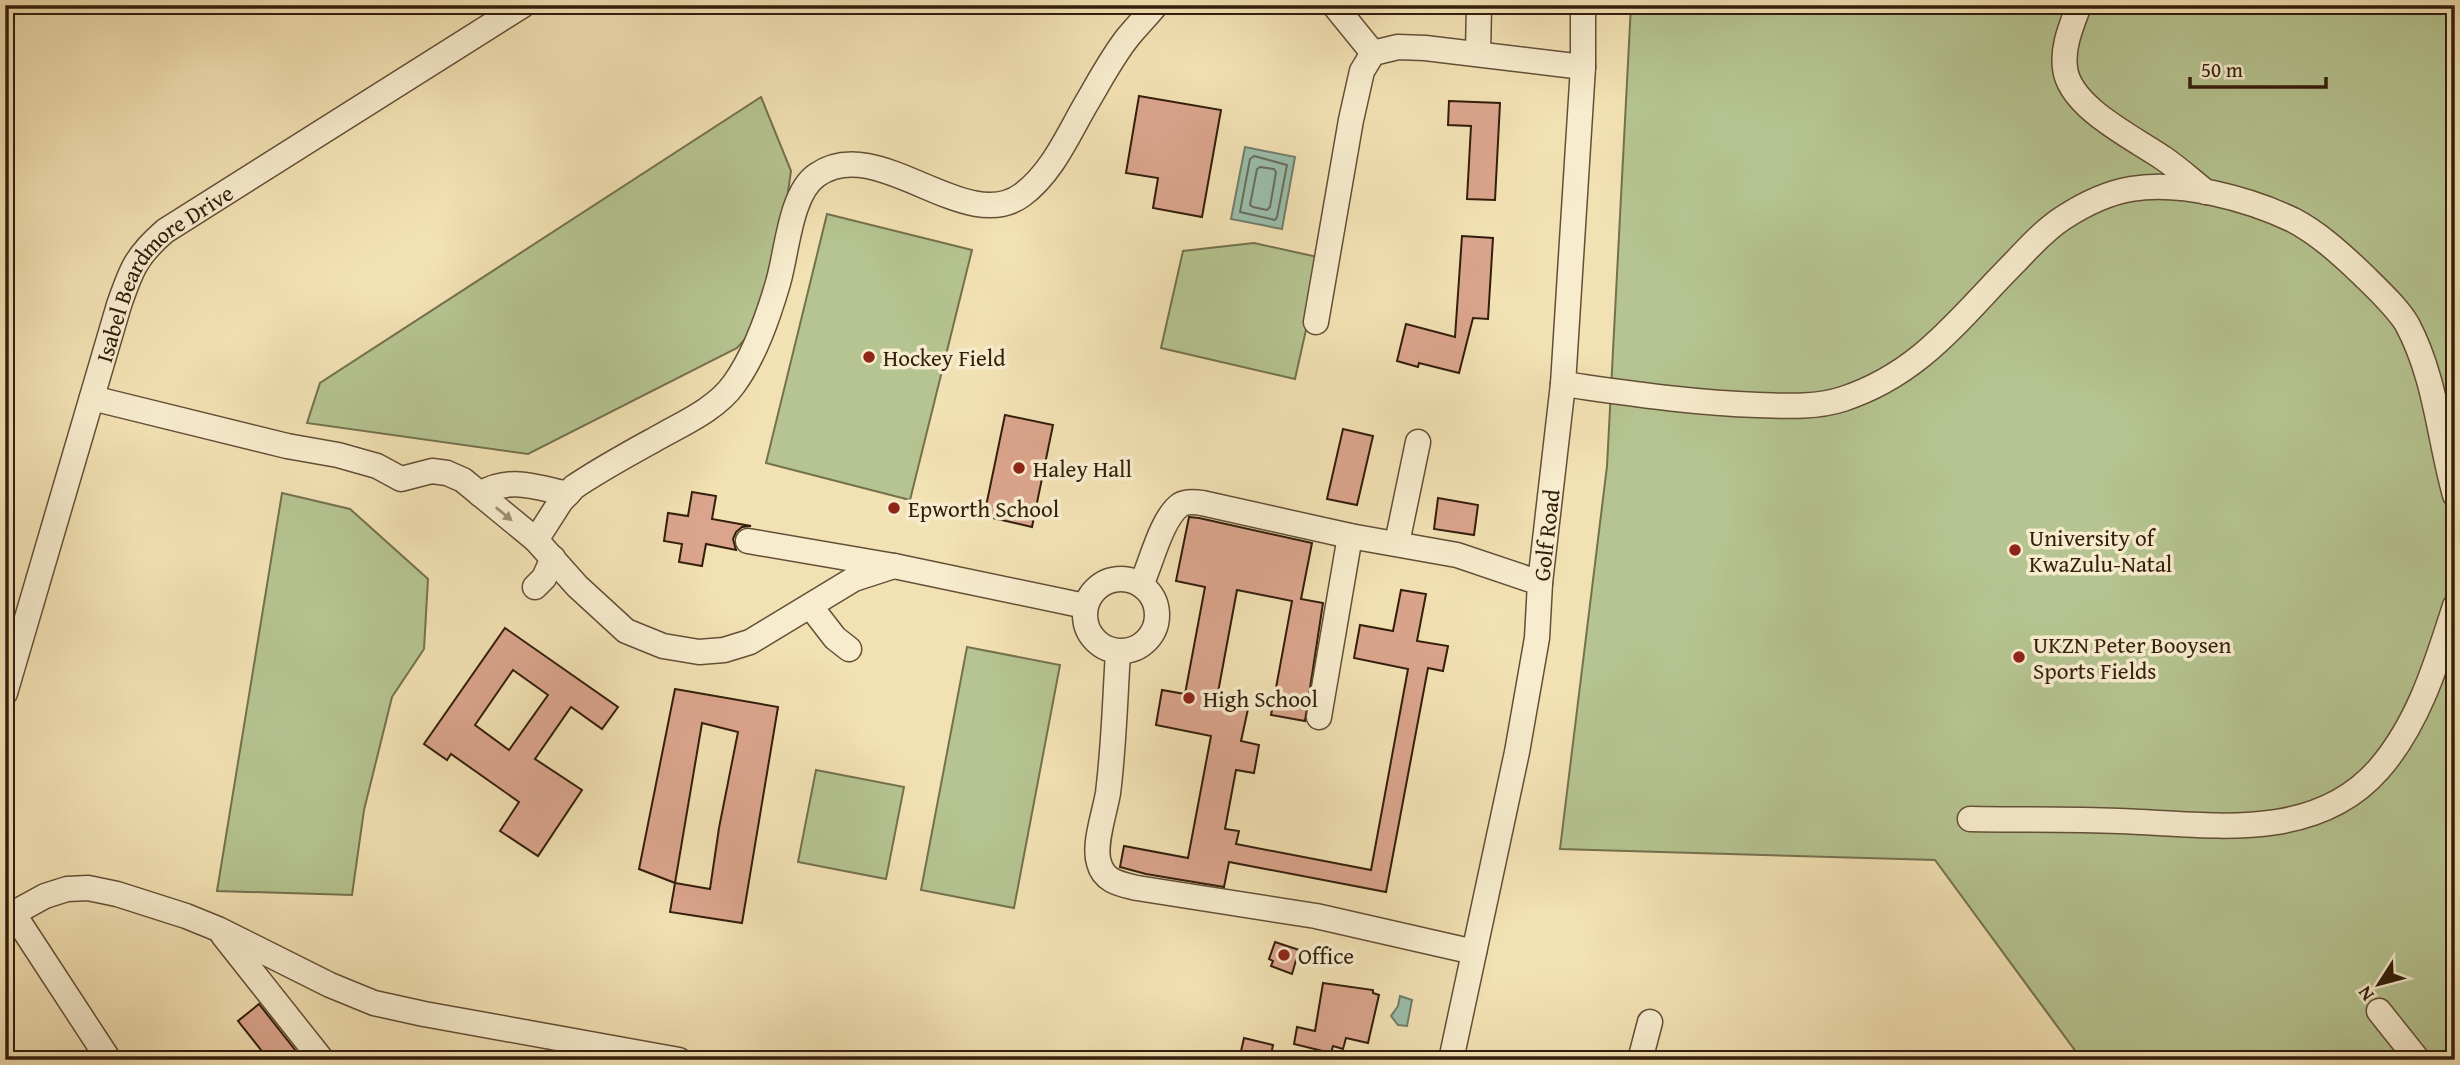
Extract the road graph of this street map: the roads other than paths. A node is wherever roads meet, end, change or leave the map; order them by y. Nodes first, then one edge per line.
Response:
1 (523, 5) edge
2 (1156, 5) edge
3 (1334, 5) edge
4 (1479, 5) edge
5 (1583, 5) edge
6 (2080, 5) edge
7 (1373, 53) junction
8 (1478, 54) junction
9 (1583, 67) junction
10 (2206, 192) junction
11 (1316, 322) dead end
12 (1563, 384) junction
13 (93, 398) junction
14 (1418, 442) dead end
15 (480, 494) junction
16 (568, 494) junction
17 (2455, 495) edge
18 (1350, 536) junction
19 (536, 540) junction
20 (748, 541) dead end
21 (1397, 543) junction
22 (553, 558) junction
23 (894, 566) junction
24 (1540, 583) junction
25 (1141, 585) junction
26 (535, 587) dead end
27 (1086, 606) junction
28 (2455, 606) edge
29 (811, 607) junction
30 (12, 645) edge
31 (849, 649) dead end
32 (1118, 652) junction
33 (5, 693) edge
34 (1319, 717) dead end
35 (1969, 819) dead end
36 (9, 916) edge
37 (218, 929) junction
38 (1474, 952) junction
39 (2379, 1011) dead end
40 (1650, 1022) dead end
41 (109, 1060) edge
42 (323, 1060) edge
43 (679, 1060) edge
44 (1451, 1060) edge
45 (1640, 1060) edge
46 (2418, 1060) edge

1 - 13 street, Isabel Beardmore Drive
2 - 16 street
3 - 7 street
4 - 8 street
5 - 9 street, Golf Road
6 - 10 street
7 - 8 street
7 - 11 street
8 - 9 street
9 - 12 street, Golf Road
10 - 12 street
10 - 17 street
12 - 24 street, Golf Road
13 - 15 street
13 - 30 street, Isabel Beardmore Drive
14 - 21 street
15 - 16 street
15 -> 19 street
16 - 19 street
18 - 21 street
18 - 25 street
18 - 34 street
19 - 22 street
20 - 23 street
21 - 24 street
22 - 26 street
22 - 29 street
23 - 27 street
23 - 29 street
24 - 38 street, Golf Road
25 - 27 street
25 - 32 street
27 - 32 street
28 - 35 street
29 - 31 street
30 - 33 street, Isabel Beardmore Drive
32 - 38 street
36 - 37 street
36 - 41 street
37 - 42 street
37 - 43 street
38 - 44 street, Golf Road
39 - 46 street
40 - 45 street

